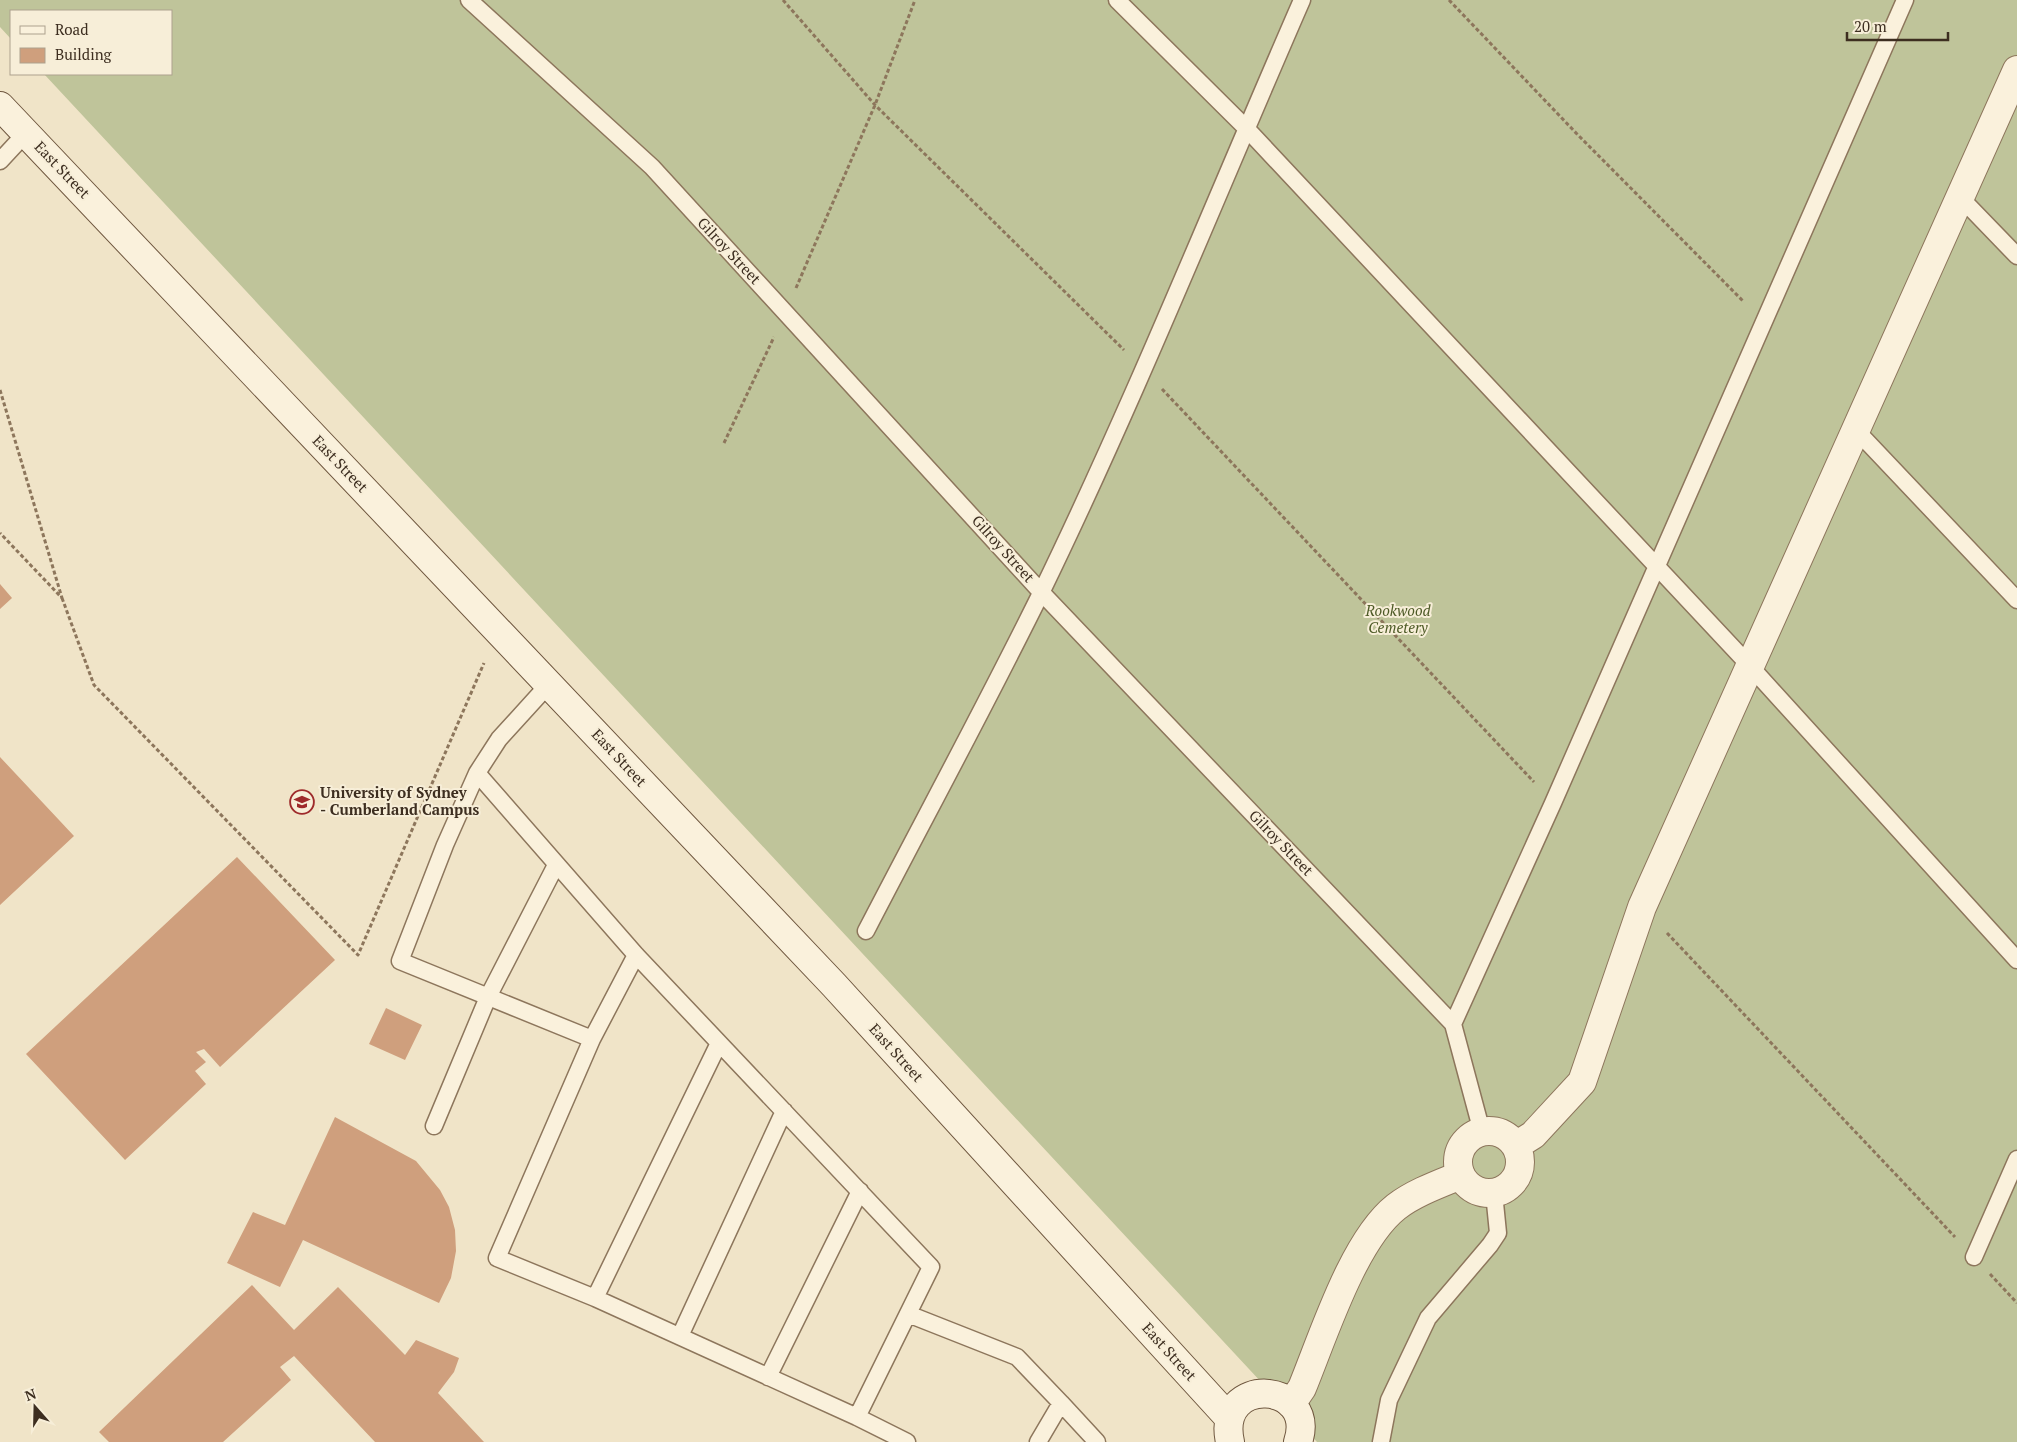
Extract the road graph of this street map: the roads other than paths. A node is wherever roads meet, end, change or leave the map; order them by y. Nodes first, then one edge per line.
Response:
1 (469, 0) edge
2 (1117, 0) edge
3 (1302, 0) edge
4 (1905, 0) edge
5 (2017, 70) edge
6 (0, 106) edge
7 (1246, 128) junction
8 (26, 133) junction
9 (0, 162) edge
10 (1960, 197) junction
11 (2017, 256) edge
12 (1856, 430) junction
13 (1657, 566) junction
14 (1041, 592) junction
15 (2017, 600) edge
16 (1750, 666) junction
17 (549, 684) junction
18 (477, 773) junction
19 (556, 865) junction
20 (866, 930) dead end
21 (636, 955) junction
22 (2017, 960) edge
23 (488, 997) junction
24 (1453, 1024) junction
25 (592, 1039) junction
26 (719, 1043) junction
27 (784, 1111) junction
28 (434, 1126) dead end
29 (1482, 1132) junction
30 (1516, 1146) junction
31 (2017, 1159) edge
32 (1461, 1175) junction
33 (860, 1191) junction
34 (1494, 1193) junction
35 (1974, 1257) road end
36 (594, 1298) junction
37 (908, 1314) junction
38 (680, 1336) junction
39 (768, 1377) junction
40 (1061, 1403) junction
41 (1291, 1404) junction
42 (857, 1417) junction
43 (1230, 1430) edge
44 (906, 1442) edge
45 (1038, 1442) edge
46 (1097, 1442) edge
47 (1298, 1442) edge
48 (1381, 1442) edge

1 - 14 lane, Gilroy Street
2 - 7 lane
3 - 7 lane
4 - 13 lane
5 - 10 main road
6 - 8 main road, East Street
7 - 13 lane
7 - 14 lane
8 - 9 lane
8 - 17 main road, East Street
10 - 11 lane
10 - 12 main road
12 - 15 lane
12 - 16 main road
13 - 16 lane
13 - 24 lane
14 - 20 lane
14 - 24 lane, Gilroy Street
16 - 22 lane
16 - 30 main road
17 - 18 lane
17 - 43 main road, East Street
18 - 19 lane
18 - 23 lane
19 - 21 lane
19 - 23 lane
21 - 25 lane
21 - 26 lane
23 - 25 lane
23 - 28 lane
24 - 29 lane, Gilroy Street
25 - 36 lane
26 - 27 lane
26 - 36 lane
27 - 33 lane
27 - 38 lane
29 - 30 main road
29 - 32 main road
30 - 34 main road
31 - 35 lane
32 - 34 main road
32 - 41 main road
33 - 37 lane
33 - 39 lane
34 - 48 lane
36 - 38 lane
37 - 40 lane
37 - 42 lane
38 - 39 lane
39 - 42 lane
40 - 45 lane
40 - 46 lane
41 - 43 main road
41 - 47 main road
42 - 44 lane

